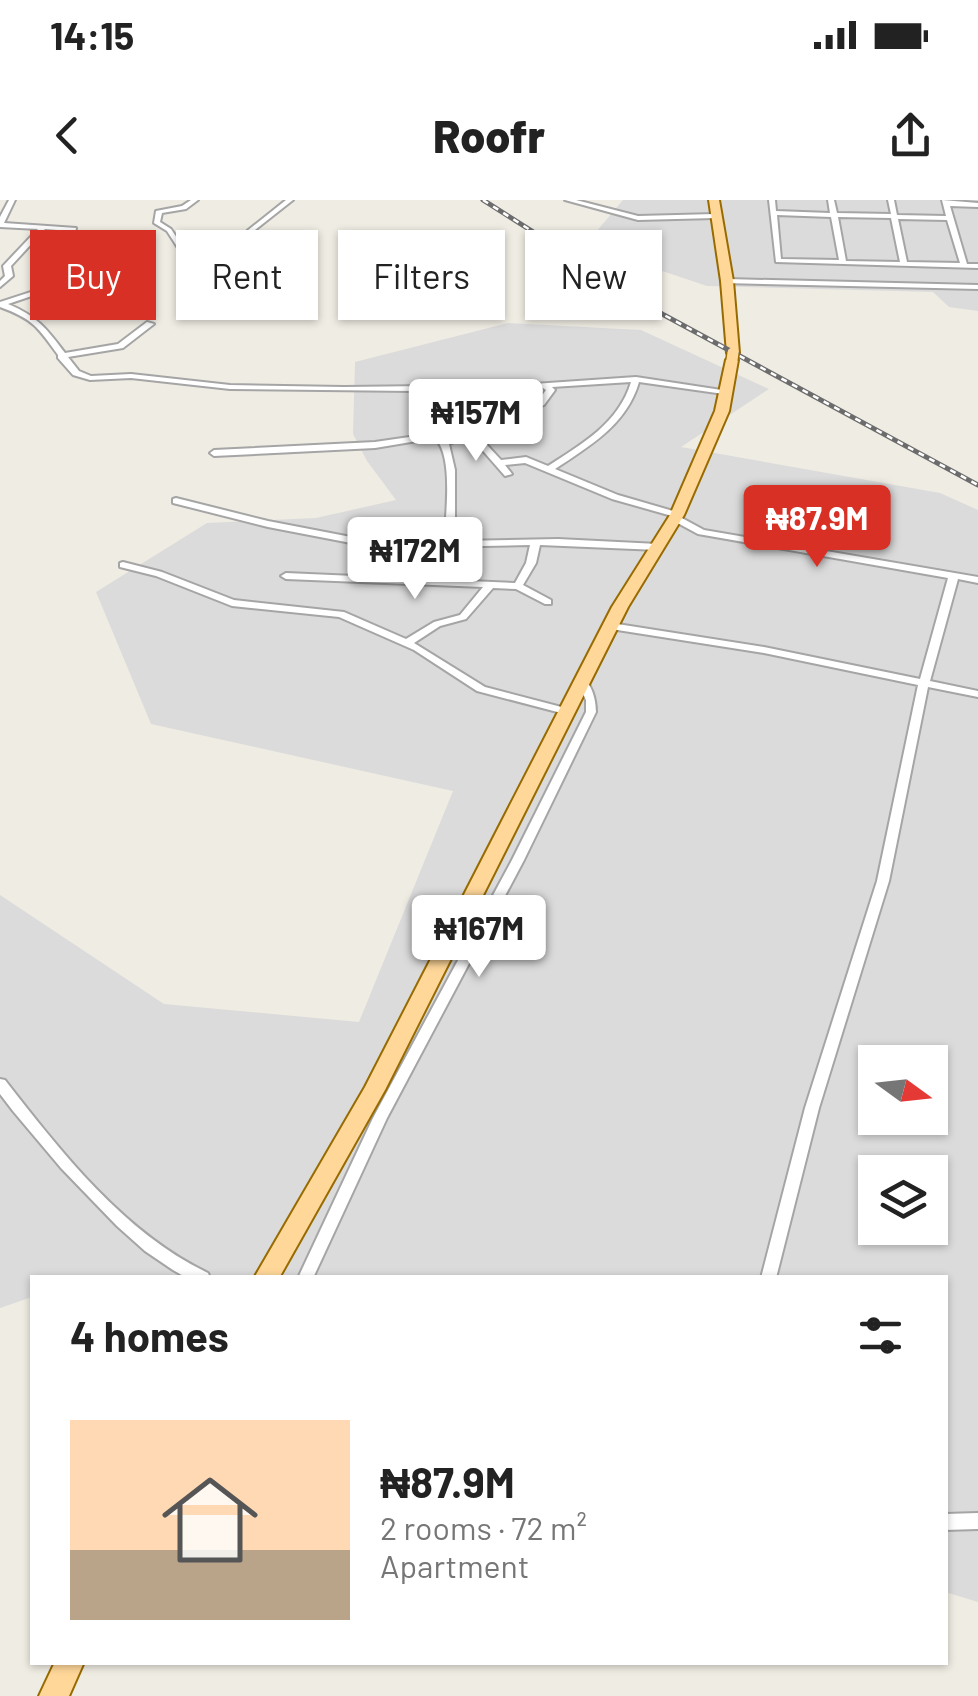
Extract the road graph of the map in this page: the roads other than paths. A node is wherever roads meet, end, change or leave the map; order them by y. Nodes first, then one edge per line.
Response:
1 (195, 200) edge
2 (290, 200) edge
3 (568, 200) edge
4 (714, 200) edge
5 (772, 200) edge
6 (831, 200) edge
7 (891, 200) edge
8 (945, 202) edge
9 (0, 203) edge
10 (978, 205) edge
11 (775, 213) junction
12 (834, 215) junction
13 (715, 216) junction
14 (895, 217) junction
15 (948, 218) junction
16 (0, 225) edge
17 (43, 227) junction
18 (252, 230) edge
19 (176, 240) edge
20 (843, 262) junction
21 (904, 264) junction
22 (964, 266) junction
23 (978, 266) edge
24 (727, 281) junction
25 (0, 284) edge
26 (978, 287) edge
27 (1, 304) edge
28 (150, 324) dead end
29 (60, 356) junction
30 (636, 380) junction
31 (544, 386) junction
32 (416, 388) junction
33 (728, 393) junction
34 (470, 431) junction
35 (440, 439) junction
36 (214, 453) dead end
37 (500, 463) junction
38 (549, 469) junction
39 (508, 474) dead end
40 (176, 501) dead end
41 (676, 516) junction
42 (454, 542) junction
43 (535, 545) junction
44 (658, 547) junction
45 (124, 565) dead end
46 (954, 575) junction
47 (286, 576) dead end
48 (978, 580) edge
49 (490, 586) junction
50 (518, 586) junction
51 (548, 602) dead end
52 (611, 626) junction
53 (407, 643) junction
54 (581, 680) junction
55 (924, 684) junction
56 (978, 694) edge
57 (565, 711) junction
58 (0, 1084) edge
59 (195, 1275) edge
60 (268, 1275) edge
61 (306, 1275) edge
62 (769, 1275) edge
63 (978, 1521) edge
64 (948, 1522) edge
65 (69, 1665) edge
66 (54, 1696) edge

1 - 19 street
2 - 18 street
3 - 13 street
4 - 13 main road
5 - 11 street
6 - 12 street
7 - 14 street
8 - 10 street
8 - 15 street
9 - 16 street
11 - 12 street
11 - 20 street
12 - 14 street
12 - 20 street
13 - 24 main road
14 - 15 street
14 - 21 street
15 - 22 street
16 - 17 street
17 - 25 street
17 - 27 street
20 - 21 street
21 - 22 street
22 - 23 street
24 - 26 street
24 - 33 main road
27 - 29 street
28 - 29 street
29 - 32 street
30 - 31 street
30 - 33 street
30 - 38 street
31 - 32 street
31 - 34 street
32 - 35 street
33 - 41 main road
34 - 35 street
34 - 37 street
35 - 36 street
35 - 42 street
37 - 38 street
37 - 39 street
38 - 41 street
40 - 42 street
41 - 44 main road
41 - 46 street
42 - 43 street
43 - 44 street
43 - 50 street
44 - 52 main road
45 - 53 street
46 - 48 street
46 - 55 street
47 - 49 street
49 - 50 street
49 - 53 street
50 - 51 street
52 - 54 main road
52 - 55 street
53 - 57 street
54 - 57 main road
54 - 61 street
55 - 56 street
55 - 62 street
57 - 60 main road
58 - 59 street
63 - 64 street
65 - 66 main road

